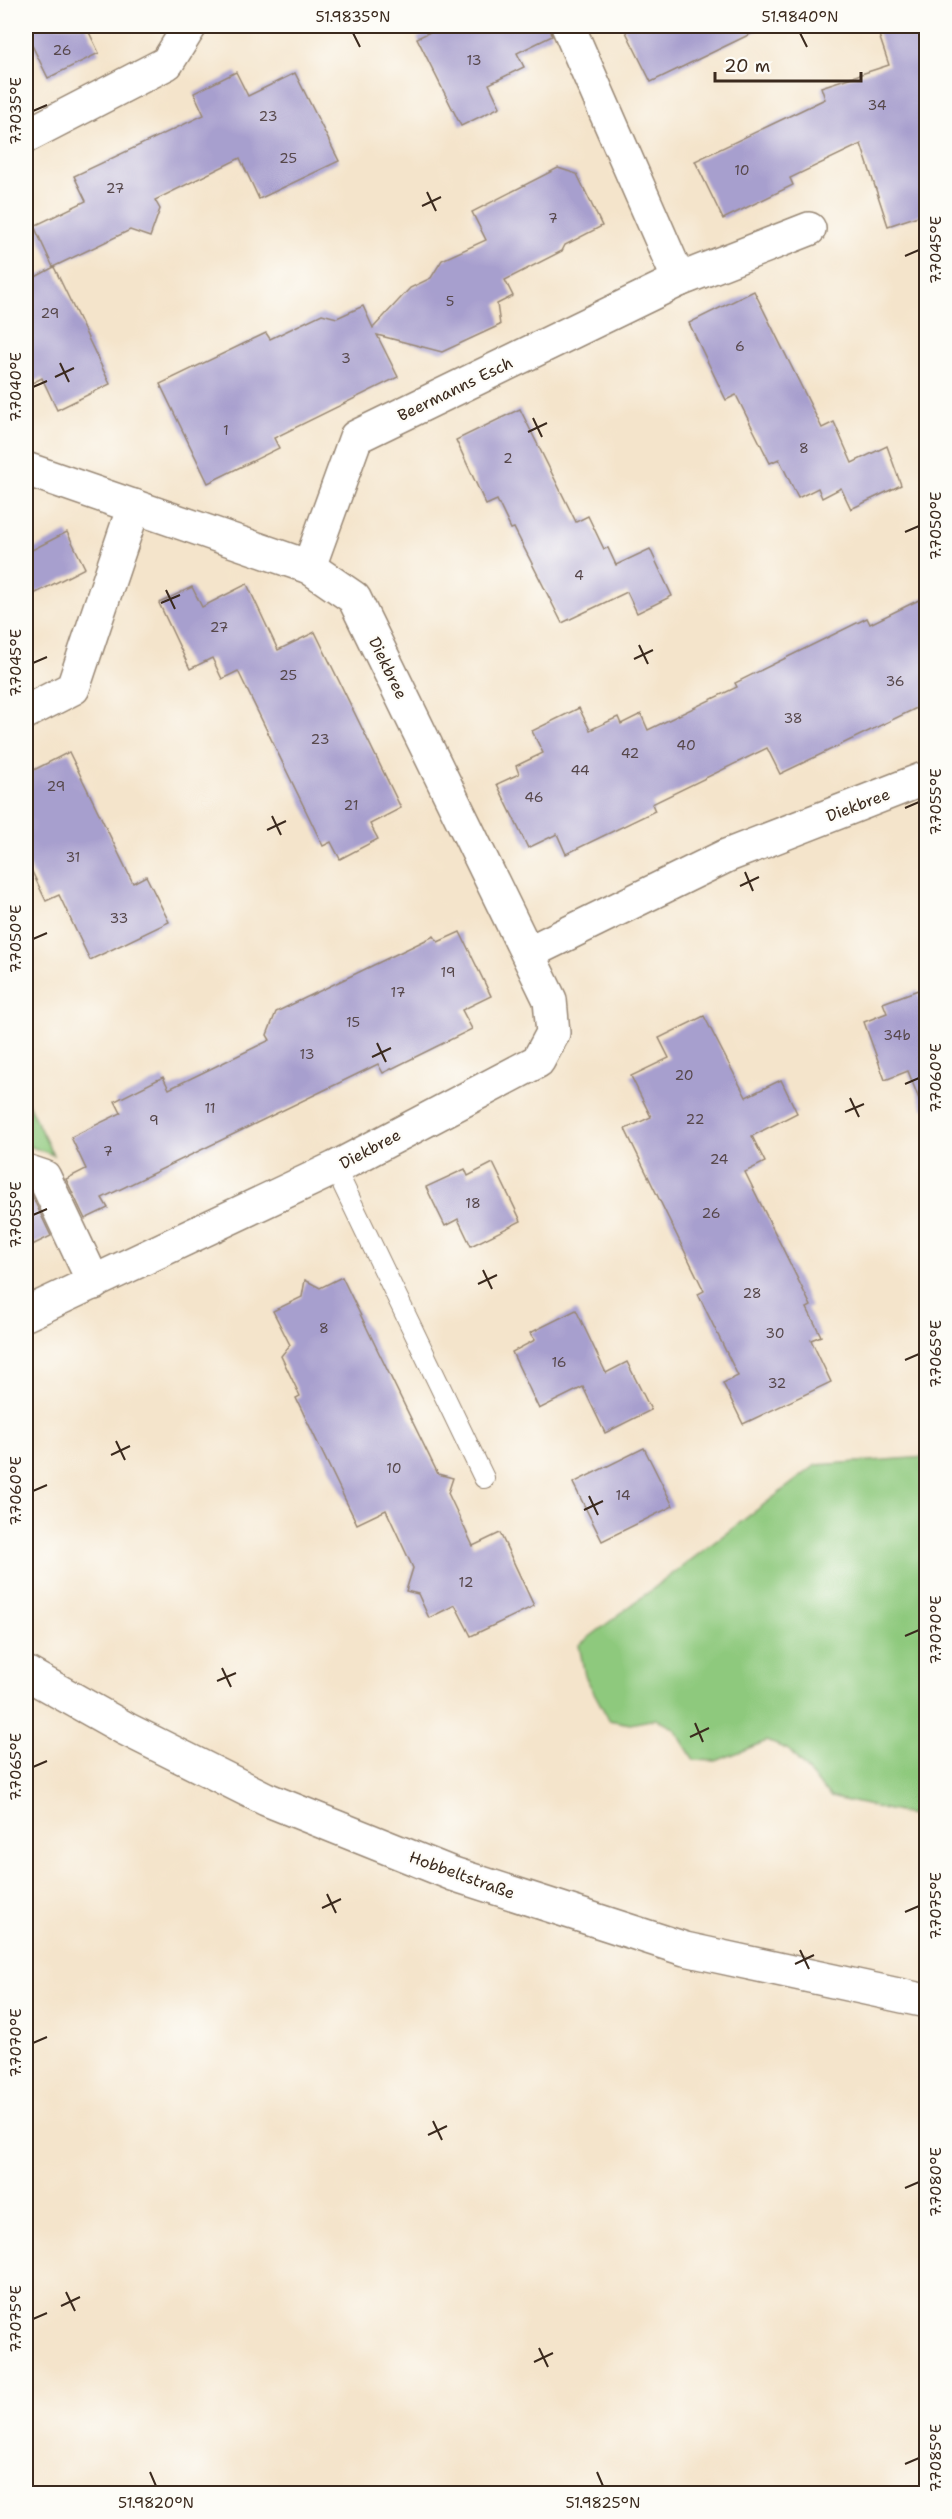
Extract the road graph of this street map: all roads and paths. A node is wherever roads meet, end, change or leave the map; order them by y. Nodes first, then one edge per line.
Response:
1 (190, 26) edge
2 (568, 26) edge
3 (26, 136) edge
4 (808, 229) dead end
5 (679, 280) junction
6 (26, 469) edge
7 (134, 506) junction
8 (309, 567) junction
9 (26, 712) edge
10 (927, 778) edge
11 (528, 953) junction
12 (335, 1168) junction
13 (26, 1171) edge
14 (94, 1283) junction
15 (26, 1314) edge
16 (484, 1478) dead end
17 (26, 1673) edge
18 (927, 2001) edge

1 - 3 street
2 - 5 street
4 - 5 street, Beermanns Esch
5 - 8 street, Beermanns Esch
6 - 7 street, Diekbree
7 - 8 street, Diekbree
7 - 9 street
8 - 11 street, Diekbree
10 - 11 street, Diekbree
11 - 12 street, Diekbree
12 - 14 street, Diekbree
12 - 16 lane
13 - 14 street
14 - 15 street, Diekbree
17 - 18 street, Hobbeltstraße

